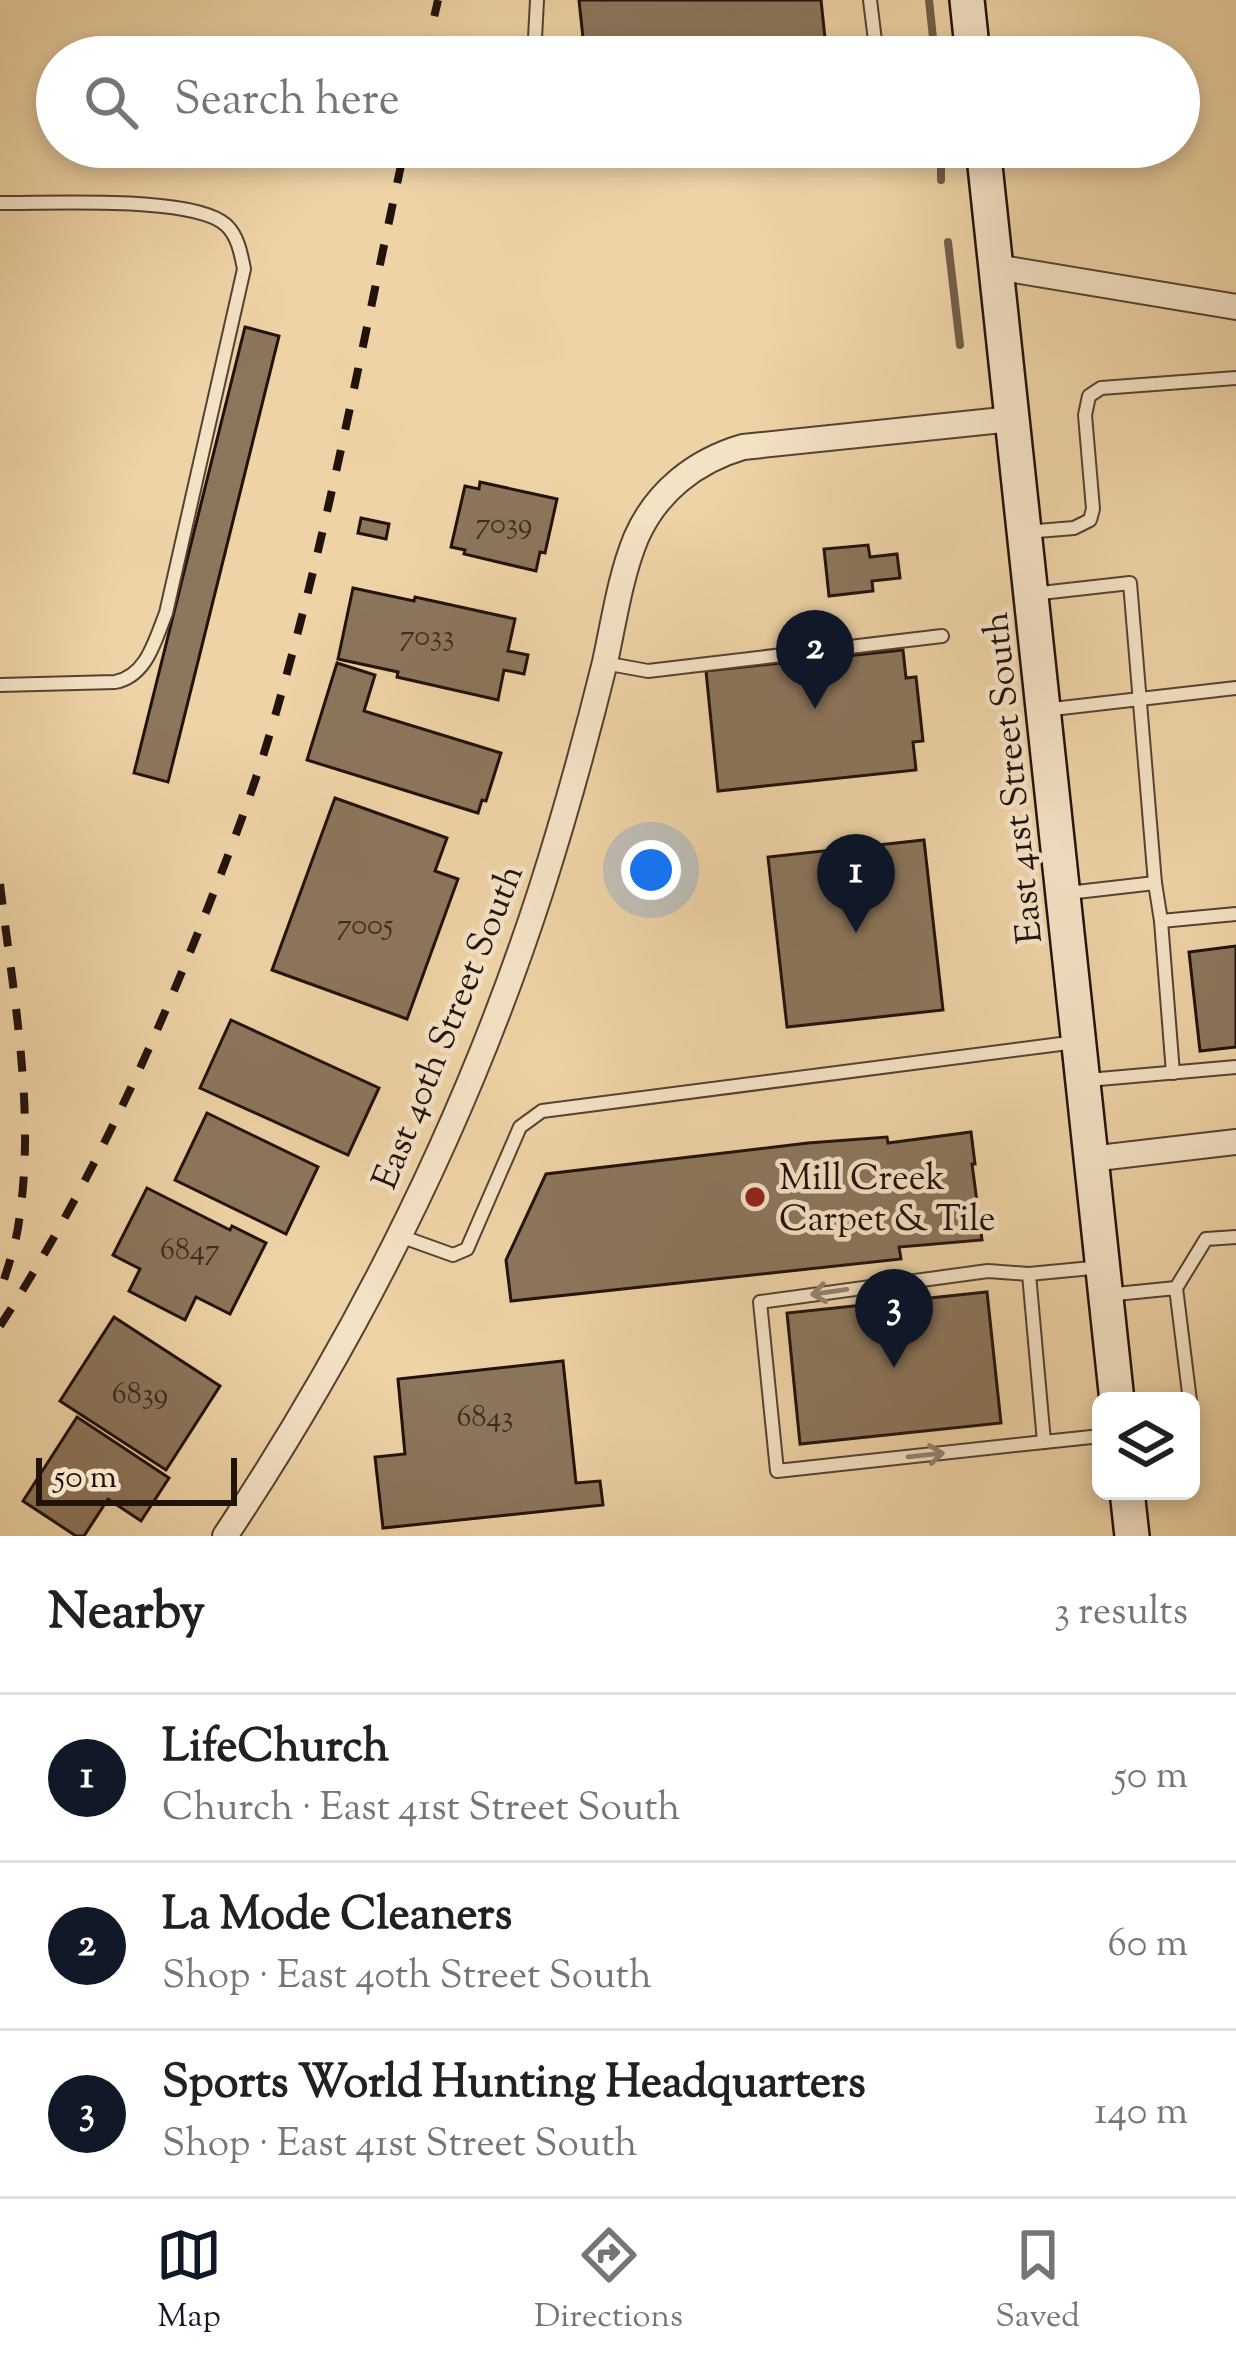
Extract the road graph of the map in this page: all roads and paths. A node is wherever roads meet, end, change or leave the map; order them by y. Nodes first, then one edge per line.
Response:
1 (537, 0) edge
2 (870, 0) edge
3 (967, 0) edge
4 (535, 36) edge
5 (874, 36) edge
6 (971, 36) edge
7 (985, 168) edge
8 (0, 203) edge
9 (996, 267) junction
10 (1236, 307) edge
11 (1236, 378) edge
12 (1012, 419) junction
13 (1024, 532) junction
14 (1030, 594) junction
15 (942, 636) dead end
16 (604, 663) junction
17 (0, 685) edge
18 (1236, 688) edge
19 (1142, 699) junction
20 (1043, 710) junction
21 (1155, 883) junction
22 (1062, 894) junction
23 (1236, 914) edge
24 (1161, 921) junction
25 (1077, 1042) junction
26 (1236, 1067) edge
27 (1173, 1072) junction
28 (1081, 1081) junction
29 (1236, 1142) edge
30 (1090, 1159) junction
31 (400, 1236) junction
32 (1236, 1237) edge
33 (1028, 1274) junction
34 (1105, 1281) junction
35 (1176, 1288) junction
36 (1116, 1392) edge
37 (1189, 1392) edge
38 (1092, 1437) edge
39 (1044, 1442) junction
40 (1128, 1500) edge
41 (225, 1536) edge
42 (1132, 1536) edge

1 - 4 lane
2 - 5 lane
3 - 6 main road
7 - 9 main road, East 41st Street South
8 - 17 lane
9 - 10 street
9 - 12 main road, East 41st Street South
11 - 13 lane
12 - 13 main road, East 41st Street South
12 - 16 street, East 40th Street South
13 - 14 main road, East 41st Street South
14 - 19 lane
14 - 20 main road, East 41st Street South
15 - 16 lane
16 - 31 street, East 40th Street South
18 - 19 lane
19 - 20 lane
19 - 21 lane
20 - 22 main road, East 41st Street South
21 - 22 lane
21 - 24 lane
22 - 25 main road, East 41st Street South
23 - 24 lane
24 - 27 lane
25 - 28 main road, East 41st Street South
25 - 31 lane
26 - 27 lane
27 - 28 lane
28 - 30 main road, East 41st Street South
29 - 30 street
30 - 34 main road, East 41st Street South
31 - 41 street, East 40th Street South
32 - 35 lane
33 - 34 lane
33 - 39 lane
33 -> 39 lane
34 - 35 lane
34 - 36 main road, East 41st Street South
35 - 37 lane
38 - 39 lane
40 - 42 main road

